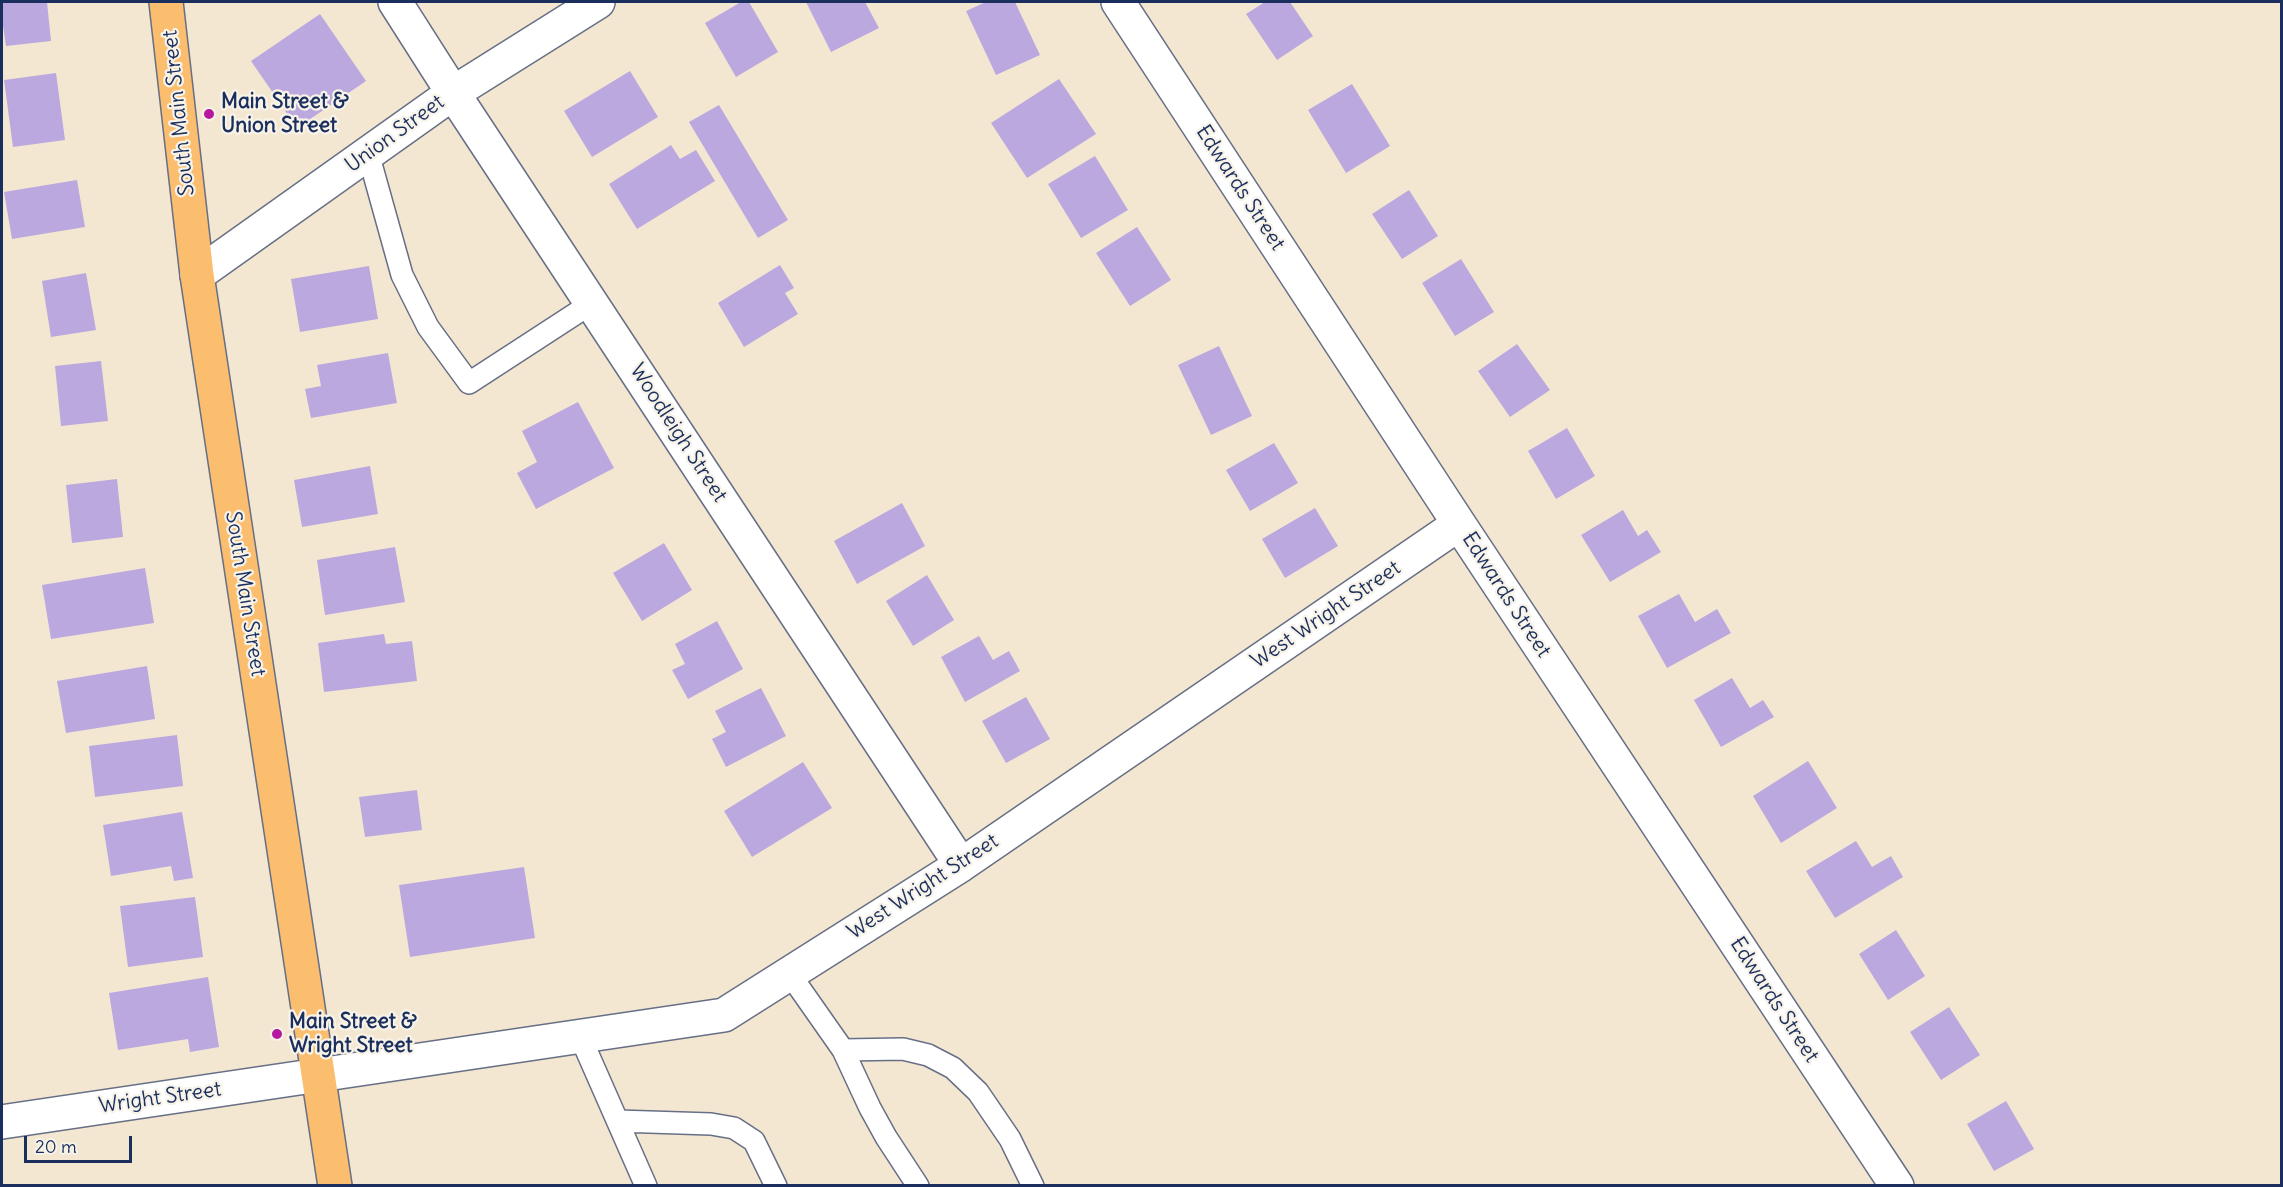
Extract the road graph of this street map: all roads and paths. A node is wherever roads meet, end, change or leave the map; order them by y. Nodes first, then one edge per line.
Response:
1 (166, 2) edge
2 (395, 2) edge
3 (598, 2) edge
4 (1118, 2) edge
5 (453, 93) junction
6 (368, 153) junction
7 (197, 275) junction
8 (592, 303) junction
9 (1459, 524) junction
10 (960, 865) junction
11 (789, 973) junction
12 (580, 1036) junction
13 (843, 1050) junction
14 (318, 1075) junction
15 (618, 1121) junction
16 (2, 1122) edge
17 (335, 1185) edge
18 (646, 1185) edge
19 (776, 1185) edge
20 (918, 1185) edge
21 (1033, 1185) edge
22 (1897, 1185) edge

1 - 7 main road, South Main Street
2 - 5 street, Woodleigh Street
3 - 5 street, Union Street
4 - 9 street, Edwards Street
5 - 6 street, Union Street
5 - 8 street, Woodleigh Street
6 - 7 street, Union Street
6 - 8 lane
7 - 14 main road, South Main Street
8 - 10 street, Woodleigh Street
9 - 10 street, West Wright Street
9 - 22 street, Edwards Street
10 - 11 street, West Wright Street
11 - 12 street, West Wright Street
11 - 13 lane
12 - 14 street, West Wright Street
12 - 15 lane
13 - 20 lane
13 - 21 lane
14 - 16 street, Wright Street
14 - 17 main road, South Main Street
15 - 18 lane
15 - 19 lane

